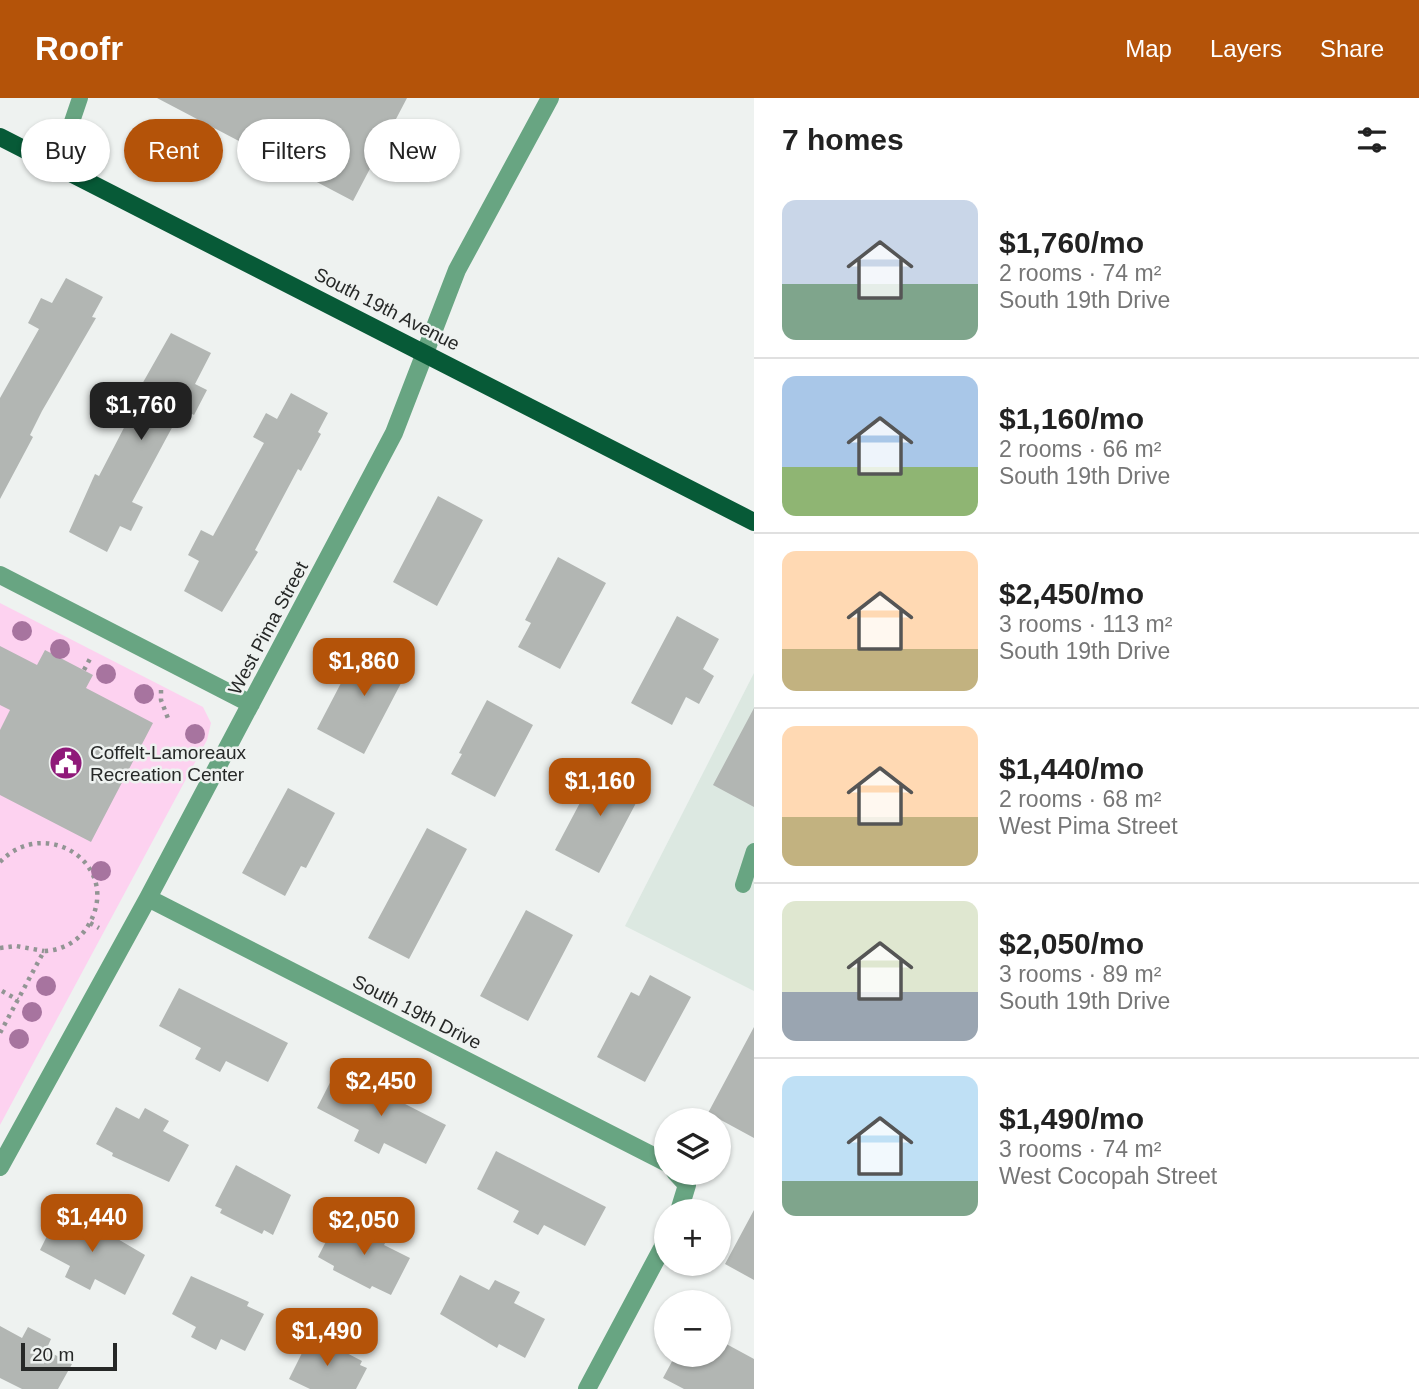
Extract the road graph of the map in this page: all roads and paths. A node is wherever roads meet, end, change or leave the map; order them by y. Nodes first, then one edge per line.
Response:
1 (80, 98) edge
2 (550, 98) edge
3 (73, 119) edge
4 (0, 136) edge
5 (21, 147) edge
6 (89, 182) edge
7 (427, 353) junction
8 (754, 522) edge
9 (0, 575) edge
10 (92, 655) dead end
11 (84, 670) dead end
12 (161, 690) dead end
13 (251, 704) junction
14 (169, 721) dead end
15 (754, 851) edge
16 (0, 862) edge
17 (743, 886) dead end
18 (148, 898) junction
19 (90, 923) junction
20 (99, 928) dead end
21 (0, 948) edge
22 (44, 951) junction
23 (0, 984) edge
24 (1, 992) edge
25 (18, 1000) junction
26 (0, 1033) edge
27 (654, 1156) edge
28 (0, 1167) edge
29 (654, 1263) edge
30 (587, 1389) edge

1 - 3 lane
2 - 7 street, West Pima Street
4 - 5 main road, South 19th Avenue
6 - 7 main road, South 19th Avenue
7 - 8 main road, South 19th Avenue
7 - 13 street, West Pima Street
9 - 13 street
10 - 11 path
12 - 14 path
13 - 18 street, West Pima Street
15 - 17 lane
16 - 19 path
18 - 27 street, South 19th Drive
18 - 28 street, West Pima Street
19 - 20 path
19 - 22 path
21 - 22 path
22 - 25 path
23 - 24 path
24 - 25 path
25 - 26 path
29 - 30 street

